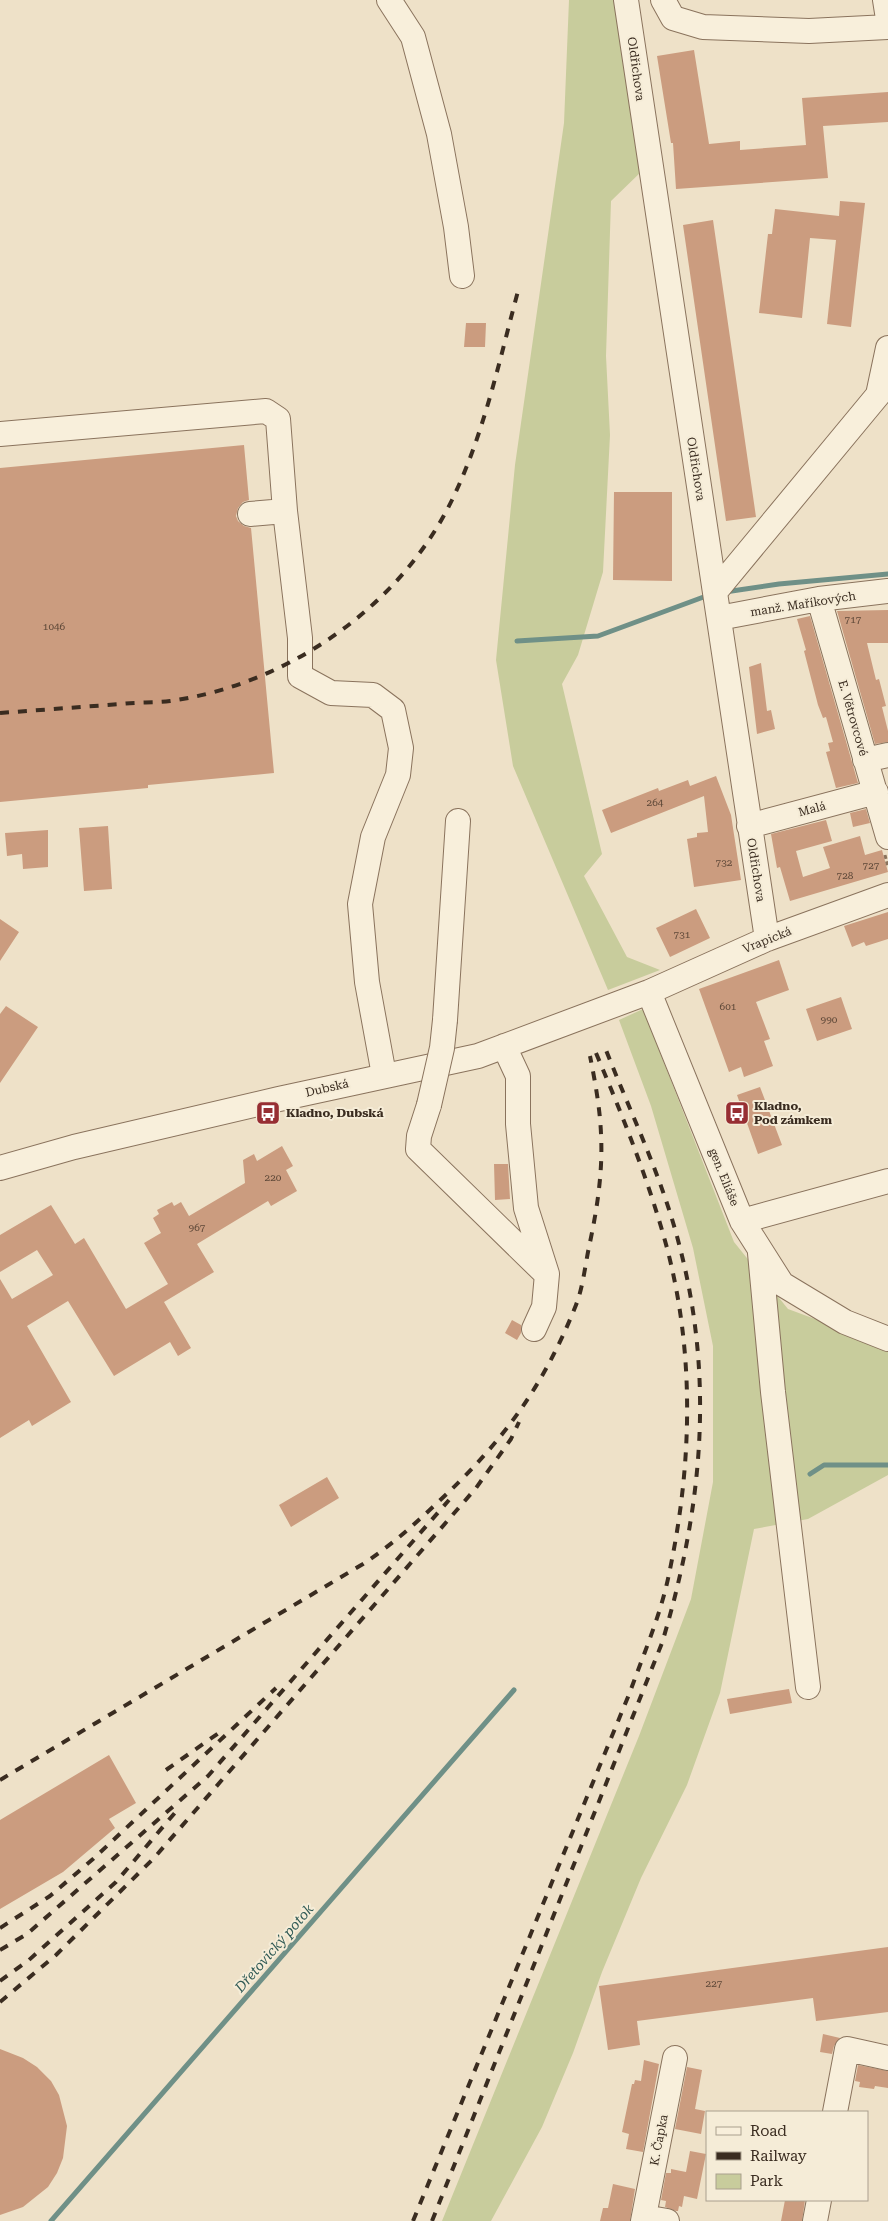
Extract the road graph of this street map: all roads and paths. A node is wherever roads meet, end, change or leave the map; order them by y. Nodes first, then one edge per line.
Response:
1 (389, 0) edge
2 (626, 0) edge
3 (663, 0) edge
4 (885, 0) edge
5 (888, 18) edge
6 (888, 27) edge
7 (462, 276) dead end
8 (888, 348) edge
9 (0, 434) edge
10 (285, 511) junction
11 (250, 514) dead end
12 (888, 591) edge
13 (715, 592) junction
14 (819, 599) junction
15 (719, 618) junction
16 (888, 755) edge
17 (865, 760) junction
18 (876, 792) junction
19 (458, 821) dead end
20 (749, 826) junction
21 (888, 837) edge
22 (888, 895) edge
23 (767, 939) junction
24 (649, 992) junction
25 (504, 1046) junction
26 (384, 1075) junction
27 (0, 1168) edge
28 (888, 1181) edge
29 (742, 1221) junction
30 (759, 1249) junction
31 (547, 1274) junction
32 (534, 1329) dead end
33 (888, 1339) edge
34 (808, 1687) dead end
35 (675, 2058) dead end
36 (888, 2058) edge
37 (836, 2111) edge
38 (819, 2201) edge
39 (651, 2220) edge
40 (815, 2221) edge

1 - 7 street
2 - 13 street, Oldřichova
3 - 6 street
4 - 5 street
8 - 13 street
9 - 10 street
10 - 11 street
10 - 26 street
12 - 14 street, manž. Maříkových
13 - 15 street, Oldřichova
14 - 15 street, manž. Maříkových
14 - 17 street, E. Větrovcové
15 - 20 street, Oldřichova
16 - 17 street
17 - 18 street, E. Větrovcové
18 - 20 street, Malá
18 - 21 street, E. Větrovcové
19 - 31 street, bridge
20 - 23 street, Oldřichova
22 - 23 street, Vrapická
23 - 24 street, Vrapická
24 - 25 street, Dubská
24 - 29 street, gen. Eliáše
25 - 26 street, Dubská
25 - 31 street
26 - 27 street, Dubská
28 - 29 street, gen. Eliáše
29 - 30 street
30 - 33 street
30 - 34 street
31 - 32 street
35 - 39 street, K. Čapka
36 - 37 street
38 - 40 street

